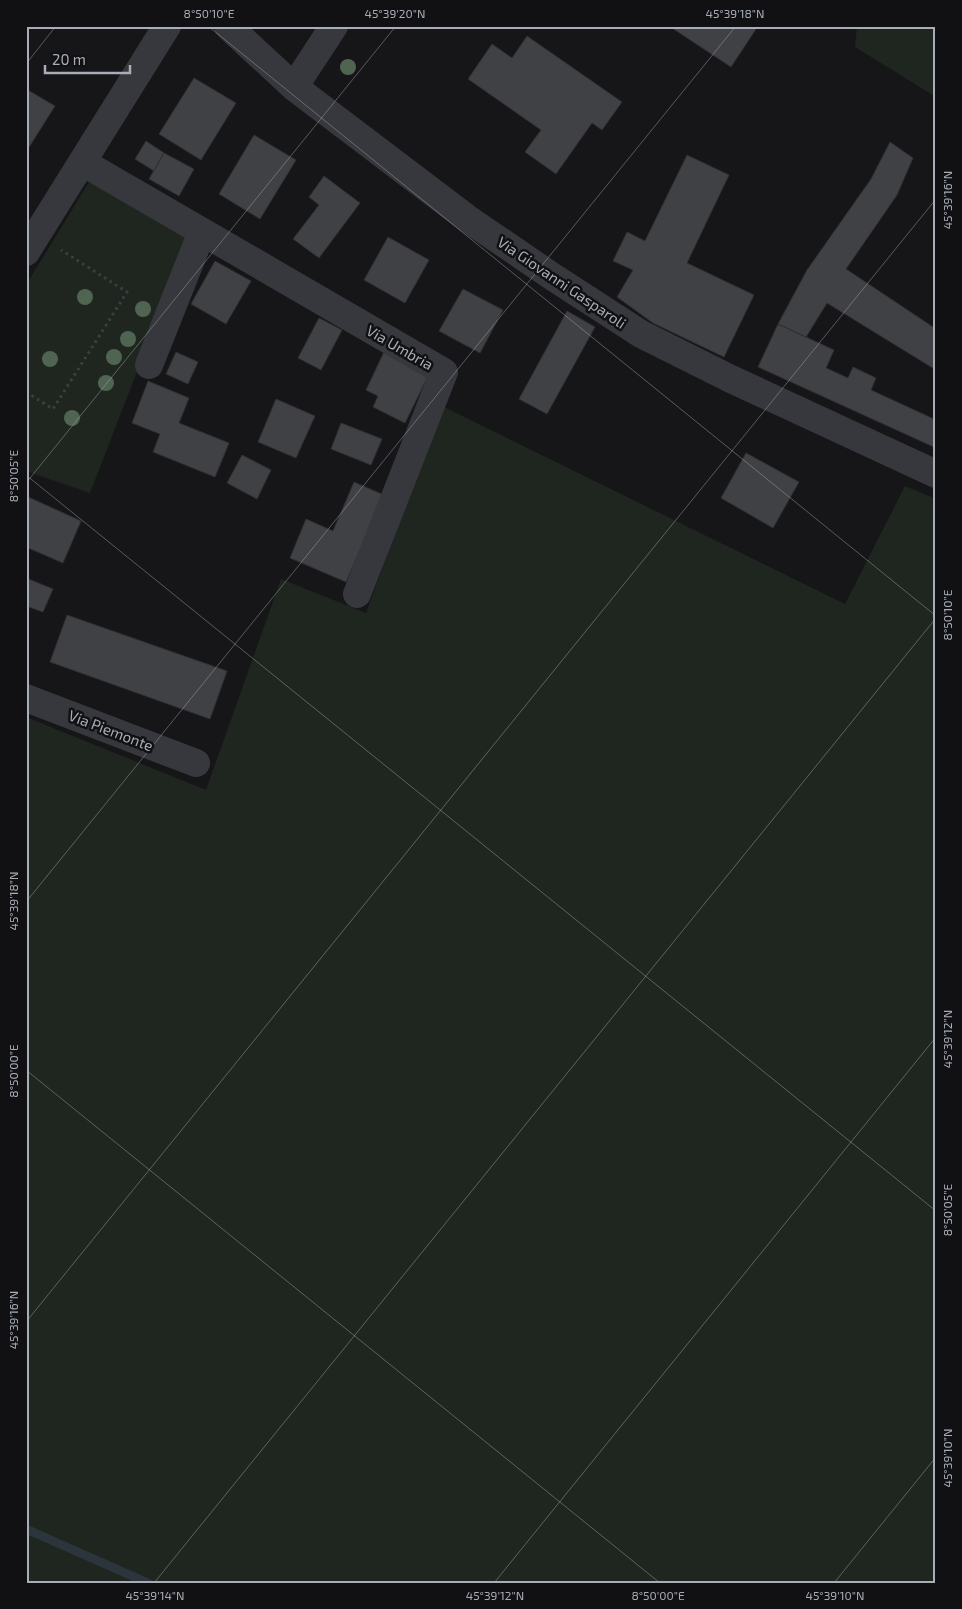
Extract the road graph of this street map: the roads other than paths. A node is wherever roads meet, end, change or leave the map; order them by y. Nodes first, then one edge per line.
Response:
1 (167, 26) edge
2 (228, 26) edge
3 (334, 26) edge
4 (294, 87) junction
5 (82, 162) junction
6 (202, 232) junction
7 (31, 244) edge
8 (149, 365) dead end
9 (936, 474) edge
10 (357, 594) dead end
11 (26, 698) edge
12 (196, 763) dead end

1 - 5 street
2 - 4 street, Via Giovanni Gasparoli
3 - 4 street
4 - 9 street, Via Giovanni Gasparoli
5 - 6 street, Via Umbria
5 - 7 street
6 - 8 street
6 - 10 street, Via Umbria
11 - 12 street, Via Piemonte

